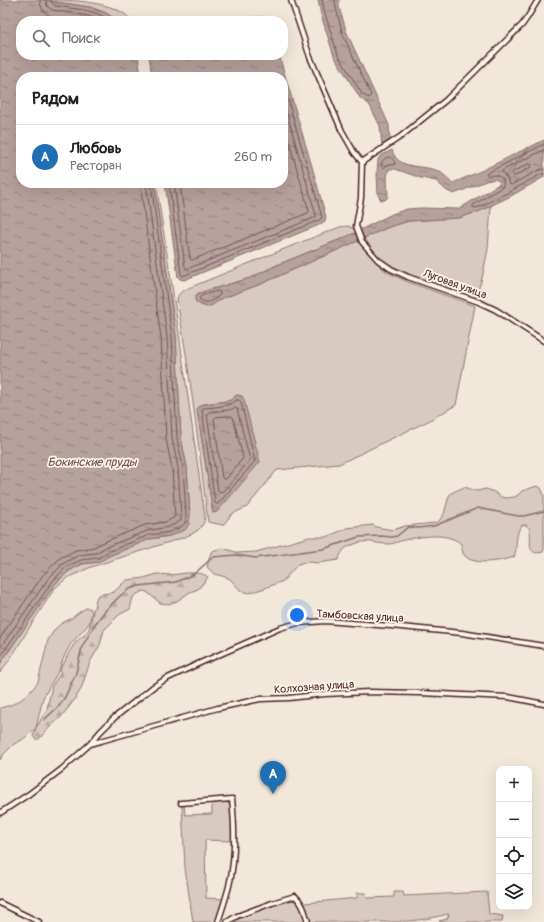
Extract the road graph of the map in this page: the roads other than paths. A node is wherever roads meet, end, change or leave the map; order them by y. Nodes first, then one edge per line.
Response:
1 (291, 0) edge
2 (538, 0) edge
3 (362, 162) junction
4 (544, 341) edge
5 (544, 646) edge
6 (544, 704) edge
7 (90, 744) junction
8 (180, 803) dead end
9 (0, 813) edge
10 (0, 903) edge
11 (39, 922) edge
12 (218, 922) edge
13 (227, 922) edge
14 (308, 922) edge

1 - 3 street
2 - 3 street
3 - 4 street, Луговая улица
5 - 7 street, Тамбовская улица
6 - 7 street, Колхозная улица
7 - 9 street, Тамбовская улица
8 - 12 street
10 - 11 street
13 - 14 street

